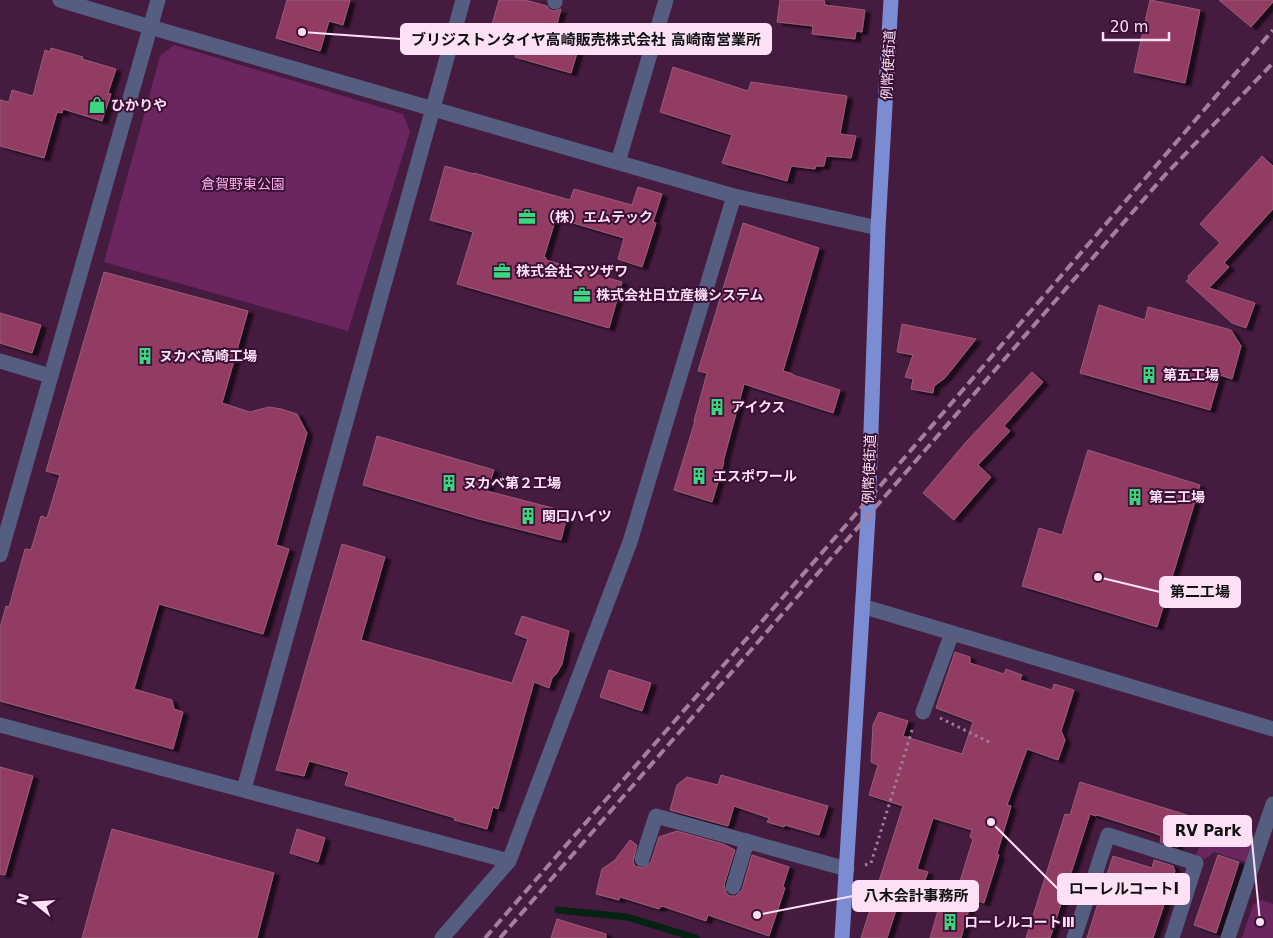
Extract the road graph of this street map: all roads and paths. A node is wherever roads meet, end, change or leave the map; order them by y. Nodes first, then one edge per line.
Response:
1 (60, 0) edge
2 (158, 0) edge
3 (463, 0) edge
4 (666, 0) edge
5 (891, 0) edge
6 (150, 27) junction
7 (432, 108) junction
8 (618, 162) junction
9 (734, 196) junction
10 (878, 228) junction
11 (0, 361) edge
12 (50, 376) junction
13 (0, 555) edge
14 (862, 606) junction
15 (952, 633) junction
16 (923, 712) junction
17 (0, 725) edge
18 (1273, 729) edge
19 (989, 742) dead end
20 (244, 789) junction
21 (1273, 804) edge
22 (746, 841) junction
23 (642, 859) dead end
24 (509, 861) junction
25 (854, 868) junction
26 (734, 887) dead end
27 (442, 938) edge
28 (842, 938) edge
29 (1074, 938) edge
30 (1172, 938) edge
31 (1228, 938) edge

1 - 6 street
2 - 6 street
3 - 7 street
4 - 8 street
5 - 10 main road, 例幣使街道
6 - 7 street
6 - 12 street
7 - 8 street
7 - 20 street
8 - 9 street
9 - 10 street
9 - 24 street
10 - 14 main road, 例幣使街道
11 - 12 street
12 - 13 street
14 - 15 street
14 - 25 main road, 例幣使街道
15 - 16 street
15 - 18 street
16 - 19 path
16 - 25 path
17 - 20 street
20 - 24 street
21 - 31 street
22 - 23 street
22 - 25 street
22 - 26 street
24 - 27 street
25 - 28 main road, 例幣使街道
29 - 30 street

